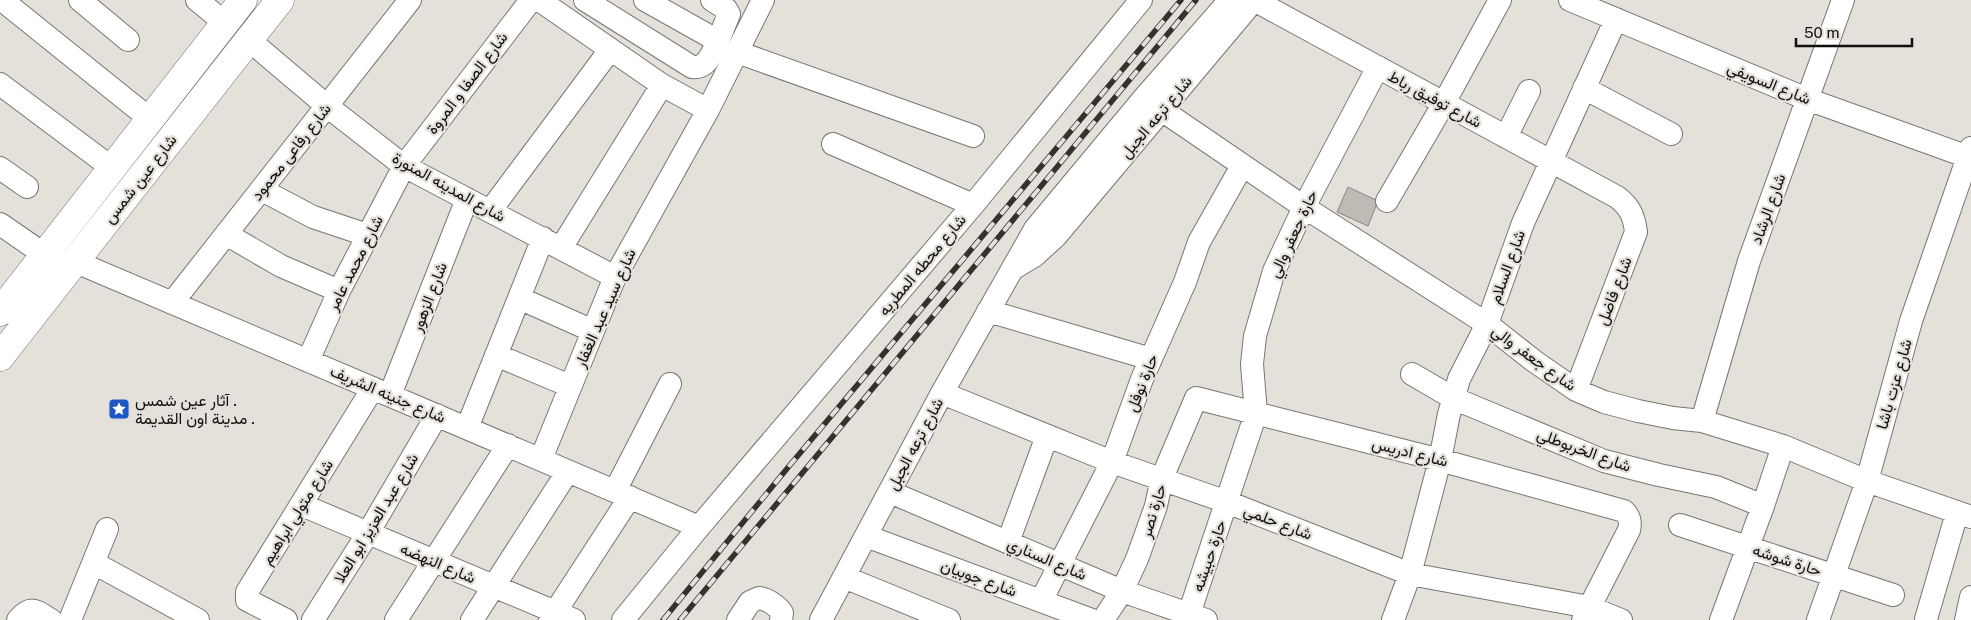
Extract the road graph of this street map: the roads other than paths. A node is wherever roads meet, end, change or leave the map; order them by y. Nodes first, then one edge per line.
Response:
1 (2, 0) edge
2 (80, 0) edge
3 (197, 0) edge
4 (243, 0) edge
5 (280, 0) edge
6 (410, 0) edge
7 (531, 0) edge
8 (539, 0) edge
9 (585, 0) edge
10 (645, 0) edge
11 (712, 0) edge
12 (763, 0) edge
13 (1141, 0) edge
14 (1230, 0) edge
15 (1254, 0) edge
16 (1500, 0) edge
17 (1570, 0) edge
18 (1843, 0) edge
19 (1616, 19) junction
20 (225, 23) junction
21 (128, 40) dead end
22 (249, 40) junction
23 (718, 40) junction
24 (610, 50) junction
25 (737, 52) junction
26 (1378, 67) junction
27 (0, 84) edge
28 (662, 85) junction
29 (1584, 88) junction
30 (1530, 90) dead end
31 (1807, 99) junction
32 (1153, 104) junction
33 (1444, 104) junction
34 (327, 106) junction
35 (708, 110) junction
36 (150, 119) junction
37 (1671, 134) dead end
38 (972, 136) dead end
39 (1506, 137) junction
40 (833, 144) dead end
41 (1970, 154) edge
42 (1550, 161) junction
43 (404, 166) junction
44 (1242, 166) junction
45 (0, 168) edge
46 (112, 168) junction
47 (27, 187) dead end
48 (262, 190) junction
49 (1616, 197) joint
50 (467, 199) junction
51 (1387, 200) dead end
52 (972, 205) junction
53 (1304, 207) junction
54 (490, 211) junction
55 (0, 224) edge
56 (226, 234) junction
57 (368, 235) junction
58 (552, 243) junction
59 (45, 255) junction
60 (76, 262) junction
61 (615, 277) junction
62 (339, 290) junction
63 (519, 298) junction
64 (172, 303) junction
65 (988, 311) junction
66 (0, 312) edge
67 (1487, 324) junction
68 (593, 331) junction
69 (496, 355) junction
70 (0, 357) edge
71 (1151, 359) junction
72 (308, 360) junction
73 (1412, 374) dead end
74 (670, 384) dead end
75 (570, 386) junction
76 (1576, 390) junction
77 (382, 392) junction
78 (942, 394) junction
79 (1196, 398) joint
80 (1453, 398) junction
81 (1256, 413) junction
82 (437, 415) junction
83 (1702, 421) junction
84 (467, 428) junction
85 (1047, 436) junction
86 (508, 445) junction
87 (1783, 446) junction
88 (541, 459) junction
89 (1440, 460) junction
90 (1112, 462) junction
91 (568, 471) junction
92 (1162, 478) junction
93 (1867, 481) junction
94 (890, 492) junction
95 (622, 494) junction
96 (1228, 502) junction
97 (302, 506) junction
98 (1763, 506) junction
99 (1964, 515) edge
100 (1680, 526) dead end
101 (699, 527) junction
102 (107, 529) dead end
103 (368, 533) junction
104 (866, 536) junction
105 (1008, 542) junction
106 (1748, 548) junction
107 (433, 561) junction
108 (94, 563) junction
109 (1061, 565) junction
110 (1410, 574) junction
111 (1834, 576) junction
112 (844, 577) junction
113 (494, 587) junction
114 (1122, 591) junction
115 (1894, 595) dead end
116 (1971, 597) edge
117 (1042, 601) junction
118 (1586, 614) edge
119 (1198, 617) edge
120 (20, 618) edge
121 (560, 618) edge
122 (1080, 618) edge
123 (1926, 619) dead end
124 (51, 620) edge
125 (70, 620) edge
126 (198, 620) edge
127 (286, 620) edge
128 (313, 620) edge
129 (396, 620) edge
130 (472, 620) edge
131 (623, 620) edge
132 (738, 620) edge
133 (781, 620) edge
134 (821, 620) edge
135 (949, 620) edge
136 (1103, 620) edge
137 (1393, 620) edge
138 (1621, 620) edge
139 (1721, 620) edge
140 (1818, 620) edge
141 (1966, 620) edge

1 - 36 street
2 - 21 street
3 - 20 street
4 - 20 main road, شارع عين شمس
5 - 22 main road, شارع عين شمس
6 - 34 street, شارع رفاعى محمود
7 - 43 street, شارع الصفا و المروة
8 - 24 street
9 - 23 street
10 - 23 street
11 - 23 street
12 - 25 street, شارع سيد عبد الغفار
13 - 52 street, شارع محطه المطريه
14 - 32 street, شارع ترعه الجبل
15 - 26 street, شارع توفيق رباط
15 - 32 street, شارع ترعه الجبل
16 - 33 street
17 - 19 street, شارع السويفي
18 - 31 street, شارع الرشاد
19 - 29 street, شارع السلام
19 - 31 street, شارع السويفي
20 - 36 main road, شارع عين شمس
22 - 34 street, شارع المدينه المنورة
22 - 60 main road, شارع عين شمس
24 - 28 street
24 - 54 street
25 - 35 street, شارع سيد عبد الغفار
25 - 38 street
26 - 33 street, شارع توفيق رباط
26 - 53 street, حارة جعفر والي
27 - 46 street
28 - 35 street
28 - 58 street
29 - 37 street
29 - 42 street, شارع السلام
30 - 39 street
31 - 41 street, شارع السويفي
31 - 83 street, شارع الرشاد
32 - 44 street, شارع جعفر والي
32 - 65 street, شارع ترعه الجبل
33 - 39 street, شارع توفيق رباط
33 - 51 street
34 - 43 street, شارع المدينه المنورة
34 - 48 street, شارع رفاعى محمود
35 - 61 street, شارع سيد عبد الغفار
36 - 46 main road, شارع عين شمس
39 - 42 street, شارع توفيق رباط
40 - 52 street
41 - 93 street, شارع عزت باشا
42 - 49 street, شارع توفيق رباط
42 - 67 street, شارع السلام
43 - 50 street, شارع المدينه المنورة
43 - 57 street, شارع محمد عامر
44 - 53 street, شارع جعفر والي
44 - 71 street, حارة نوفل
45 - 47 street
46 - 59 main road, شارع عين شمس
48 - 56 street, شارع رفاعى محمود
48 - 57 street
49 - 76 street, شارع فاضل
50 - 54 street, شارع المدينه المنورة
50 - 77 street, شارع الزهور
52 - 101 street, شارع محطه المطريه
53 - 67 street, شارع جعفر والي
53 - 81 street, حارة جعفر والي
54 - 58 street, شارع المدينه المنورة
55 - 59 street
56 - 62 street
56 - 64 street, شارع رفاعى محمود
57 - 62 street, شارع محمد عامر
58 - 61 street, شارع المدينه المنورة
58 - 63 street
59 - 66 main road, شارع عين شمس
60 - 64 street, شارع جنينه الشريف
60 - 70 main road, شارع عين شمس
61 - 68 street, شارع سيد عبد الغفار
62 - 72 street, شارع محمد عامر
63 - 68 street
63 - 69 street
64 - 72 street, شارع جنينه الشريف
65 - 71 street
65 - 78 street, شارع ترعه الجبل
67 - 76 street, شارع جعفر والي
67 - 80 street, شارع السلام
68 - 75 street, شارع سيد عبد الغفار
69 - 75 street
69 - 84 street
71 - 90 street, حارة نوفل
72 - 77 street, شارع جنينه الشريف
73 - 80 street, شارع الخربوطلي
74 - 95 street
75 - 88 street, شارع سيد عبد الغفار
76 - 83 street, شارع جعفر والي
77 - 82 street, شارع جنينه الشريف
77 - 97 street, شارع متولي ابراهيم
78 - 85 street, شارع حلمي
78 - 94 street, شارع ترعه الجبل
79 - 81 street, شارع ادريس
79 - 92 street, حارة نصر
80 - 89 street, شارع السلام
80 - 98 street, شارع الخربوطلي
81 - 89 street, شارع ادريس
81 - 96 street, حارة حبيشه
82 - 84 street, شارع جنينه الشريف
82 - 103 street, شارع عبد العزيز ابو العلا
83 - 87 street, شارع جعفر والي
84 - 86 street, شارع جنينه الشريف
85 - 90 street, شارع حلمي
85 - 105 street
86 - 88 street, شارع جنينه الشريف
86 - 107 street
87 - 93 street, شارع جعفر والي
87 - 98 street
88 - 91 street, شارع جنينه الشريف
89 - 110 street, شارع السلام
89 - 118 street, شارع ادريس
90 - 92 street, شارع حلمي
90 - 109 street, حارة نوفل
91 - 95 street, شارع جنينه الشريف
91 - 113 street
92 - 96 street, شارع حلمي
92 - 114 street, حارة نصر
93 - 99 street, شارع جعفر والي
93 - 111 street, شارع عزت باشا
94 - 104 street, شارع ترعه الجبل
94 - 105 street, شارع السناري
95 - 101 street, شارع جنينه الشريف
95 - 121 street
96 - 110 street, شارع حلمي
96 - 119 street, حارة حبيشه
97 - 103 street, شارع النهضه
97 - 127 street, شارع متولي ابراهيم
98 - 106 street
99 - 123 street
100 - 106 street, حارة شوشه
101 - 131 street, شارع محطه المطريه
102 - 108 street
103 - 107 street, شارع النهضه
103 - 128 street, شارع عبد العزيز ابو العلا
104 - 112 street, شارع ترعه الجبل
104 - 117 street, شارع جوبيان
105 - 109 street, شارع السناري
106 - 111 street, حارة شوشه
106 - 139 street
107 - 113 street, شارع النهضه
107 - 129 street
108 - 125 street
108 - 126 street
109 - 114 street, شارع السناري
109 - 117 street, حارة نوفل
110 - 118 street, شارع حلمي
110 - 137 street, شارع السلام
111 - 115 street, حارة شوشه
111 - 140 street, شارع عزت باشا
112 - 134 street, شارع ترعه الجبل
112 - 135 street
113 - 121 street, شارع النهضه
113 - 130 street
114 - 119 street, شارع السناري
114 - 136 street, حارة نصر
116 - 141 street
117 - 122 street, شارع جوبيان
118 - 138 street, شارع حلمي
120 - 124 street
132 - 133 street

